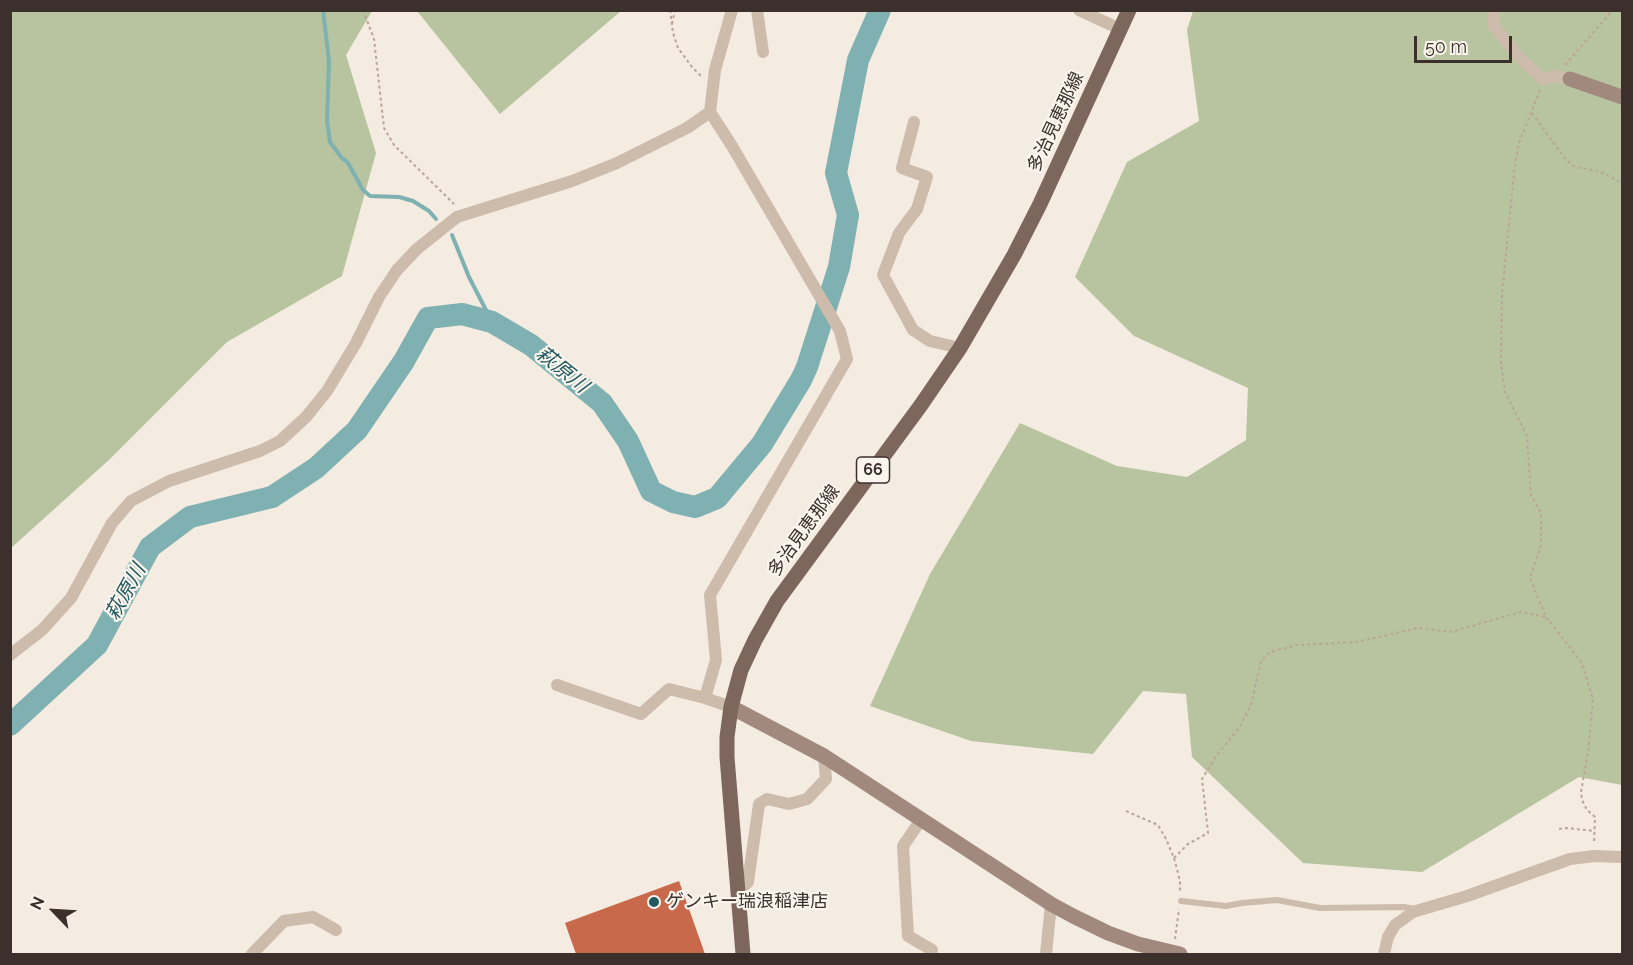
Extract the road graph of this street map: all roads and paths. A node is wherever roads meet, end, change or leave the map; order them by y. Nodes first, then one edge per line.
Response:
1 (363, 10) edge
2 (670, 10) edge
3 (675, 10) edge
4 (732, 10) edge
5 (757, 10) edge
6 (1079, 10) edge
7 (1129, 10) edge
8 (1494, 10) edge
9 (1613, 10) edge
10 (672, 26) junction
11 (1120, 29) junction
12 (763, 52) dead end
13 (1556, 78) junction
14 (713, 89) junction
15 (1623, 98) edge
16 (710, 112) junction
17 (1531, 112) junction
18 (914, 122) dead end
19 (1623, 183) edge
20 (465, 214) junction
21 (960, 348) junction
22 (1545, 617) junction
23 (10, 655) edge
24 (557, 685) dead end
25 (705, 698) junction
26 (731, 707) junction
27 (824, 756) junction
28 (1126, 811) dead end
29 (921, 820) junction
30 (1559, 829) dead end
31 (1595, 831) junction
32 (1594, 856) junction
33 (1623, 857) edge
34 (1174, 858) junction
35 (738, 892) junction
36 (1180, 901) junction
37 (1051, 904) junction
38 (1420, 910) junction
39 (336, 930) dead end
40 (1137, 949) edge
41 (932, 950) dead end
42 (252, 954) edge
43 (743, 954) edge
44 (1046, 954) edge
45 (1176, 954) edge
46 (1384, 954) edge

1 - 20 path
2 - 10 path
3 - 10 path
4 - 14 street
5 - 12 street
6 - 11 street
7 - 11 main road, 多治見恵那線 / 66
8 - 13 street
9 - 13 path
10 - 14 path
11 - 21 main road, 多治見恵那線 / 66
13 - 15 street
13 - 17 path
14 - 16 street
16 - 20 street
16 - 25 street
17 - 19 path
17 - 22 path
18 - 21 street
20 - 23 street
21 - 26 main road, 多治見恵那線 / 66
22 - 31 path
22 - 34 path
24 - 25 street
25 - 26 street
26 - 27 street
26 - 35 main road, 多治見恵那線 / 66
27 - 29 street
27 - 35 street
28 - 34 path
29 - 37 street
29 - 41 street
30 - 31 path
31 - 32 path
32 - 33 street
32 - 38 street
34 - 36 path
35 - 43 main road, 多治見恵那線 / 66
36 - 38 lane
36 - 45 path
37 - 40 street
37 - 44 street
38 - 46 street
39 - 42 street
40 - 45 street

